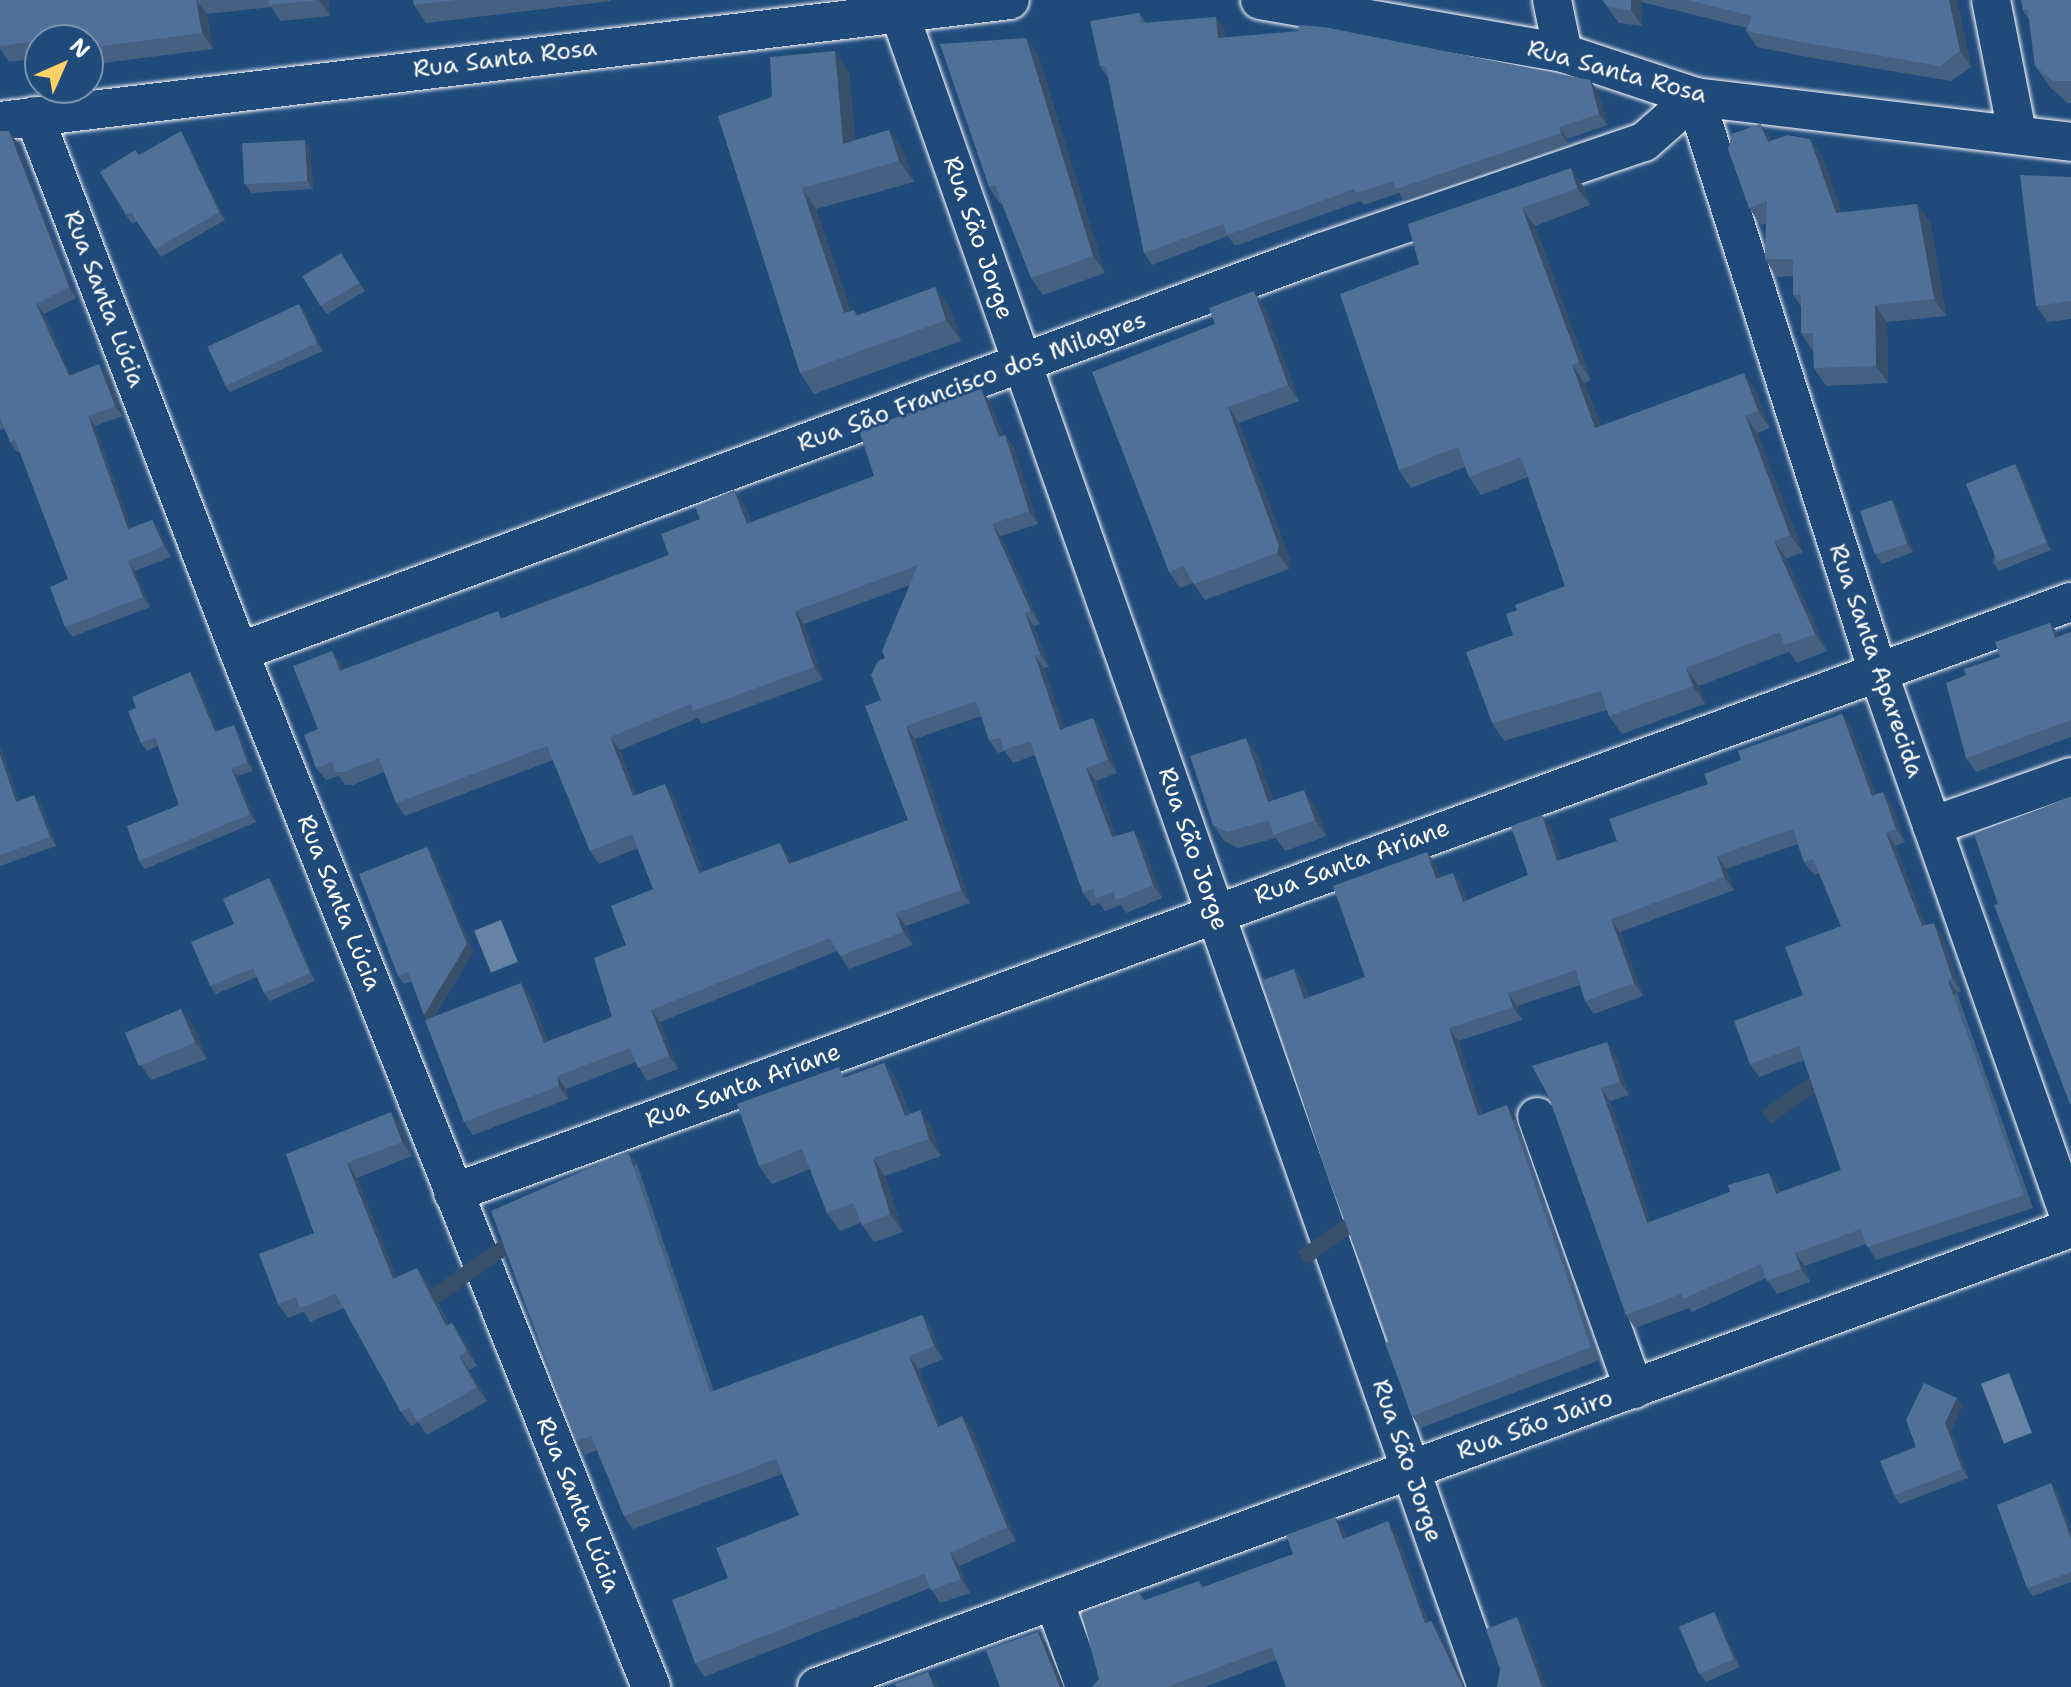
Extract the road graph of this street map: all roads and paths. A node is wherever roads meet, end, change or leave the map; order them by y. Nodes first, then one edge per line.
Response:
1 (1010, 0) edge
2 (1260, 0) edge
3 (1552, 0) edge
4 (1991, 0) edge
5 (899, 6) edge
6 (1563, 53) junction
7 (1695, 97) junction
8 (17, 119) edge
9 (2017, 133) junction
10 (2071, 142) edge
11 (1022, 363) junction
12 (2071, 602) edge
13 (239, 652) junction
14 (1877, 669) junction
15 (2071, 777) edge
16 (1932, 826) junction
17 (1215, 913) junction
18 (1537, 1117) dead end
19 (453, 1193) junction
20 (2071, 1221) edge
21 (2071, 1228) edge
22 (1634, 1389) junction
23 (1411, 1471) junction
24 (1054, 1601) junction
25 (651, 1687) edge
26 (817, 1687) edge
27 (1085, 1687) edge
28 (1487, 1687) edge

1 - 5 street, Rua Santa Rosa
2 - 6 street, Rua Santa Rosa
3 - 6 street
4 - 9 street
5 - 8 street, Rua Santa Rosa
5 - 11 street, Rua São Jorge
6 - 7 street, Rua Santa Rosa
7 - 9 street, Rua Santa Rosa
7 - 11 street, Rua São Francisco dos Milagres
7 - 14 street, Rua Santa Aparecida
8 - 13 street, Rua Santa Lúcia
9 - 10 street, Rua Santa Rosa
11 - 13 street, Rua São Francisco dos Milagres
11 - 17 street, Rua São Jorge
12 - 14 street, Rua Santa Ariane
13 - 19 street, Rua Santa Lúcia
14 - 16 street, Rua Santa Aparecida
14 - 17 street, Rua Santa Ariane
15 - 16 street
16 - 20 street, Rua Santa Aparecida
17 - 19 street, Rua Santa Ariane
17 - 23 street, Rua São Jorge
18 - 22 street
19 - 25 street, Rua Santa Lúcia
21 - 22 street, Rua São Jairo
22 - 23 street, Rua São Jairo
23 - 24 street, Rua São Jairo
23 - 28 street, Rua São Jorge
24 - 26 street, Rua São Jairo
24 - 27 street

